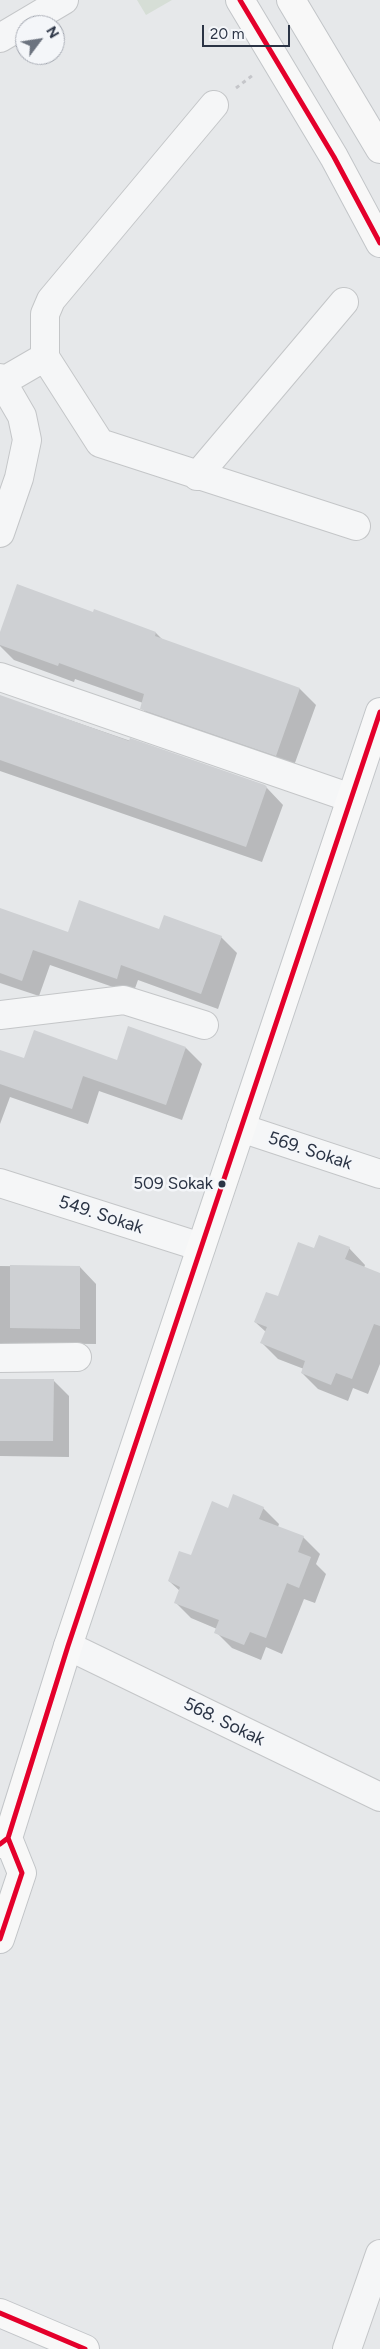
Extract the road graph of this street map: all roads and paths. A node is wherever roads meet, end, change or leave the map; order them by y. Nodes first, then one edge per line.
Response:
1 (64, 0) edge
2 (240, 0) edge
3 (291, 0) edge
4 (0, 38) edge
5 (275, 58) junction
6 (214, 106) joint
7 (378, 138) edge
8 (380, 243) edge
9 (344, 302) dead end
10 (45, 357) junction
11 (1, 380) edge
12 (197, 476) junction
13 (356, 526) dead end
14 (0, 533) edge
15 (0, 677) edge
16 (380, 712) edge
17 (352, 798) junction
18 (0, 1015) edge
19 (204, 1025) dead end
20 (241, 1128) junction
21 (380, 1174) edge
22 (0, 1183) edge
23 (201, 1247) junction
24 (77, 1357) dead end
25 (0, 1358) edge
26 (68, 1646) junction
27 (380, 1797) edge
28 (4, 1841) edge
29 (0, 1939) edge
30 (380, 2254) edge
31 (0, 2313) edge
32 (85, 2349) edge
33 (347, 2349) edge

1 - 4 street
2 - 5 main road
3 - 7 main road
5 - 6 path
5 - 8 main road
6 - 10 street
9 - 12 street
10 - 11 street
10 - 12 street
11 - 14 street
12 - 13 street
15 - 17 street
16 - 17 main road
17 - 20 main road
18 - 19 street
20 - 21 street, 569. Sokak
20 - 23 main road
22 - 23 street, 549. Sokak
23 - 26 main road
24 - 25 street
26 - 27 street, 568. Sokak
26 - 28 main road
28 - 29 main road
30 - 33 street
31 - 32 main road

